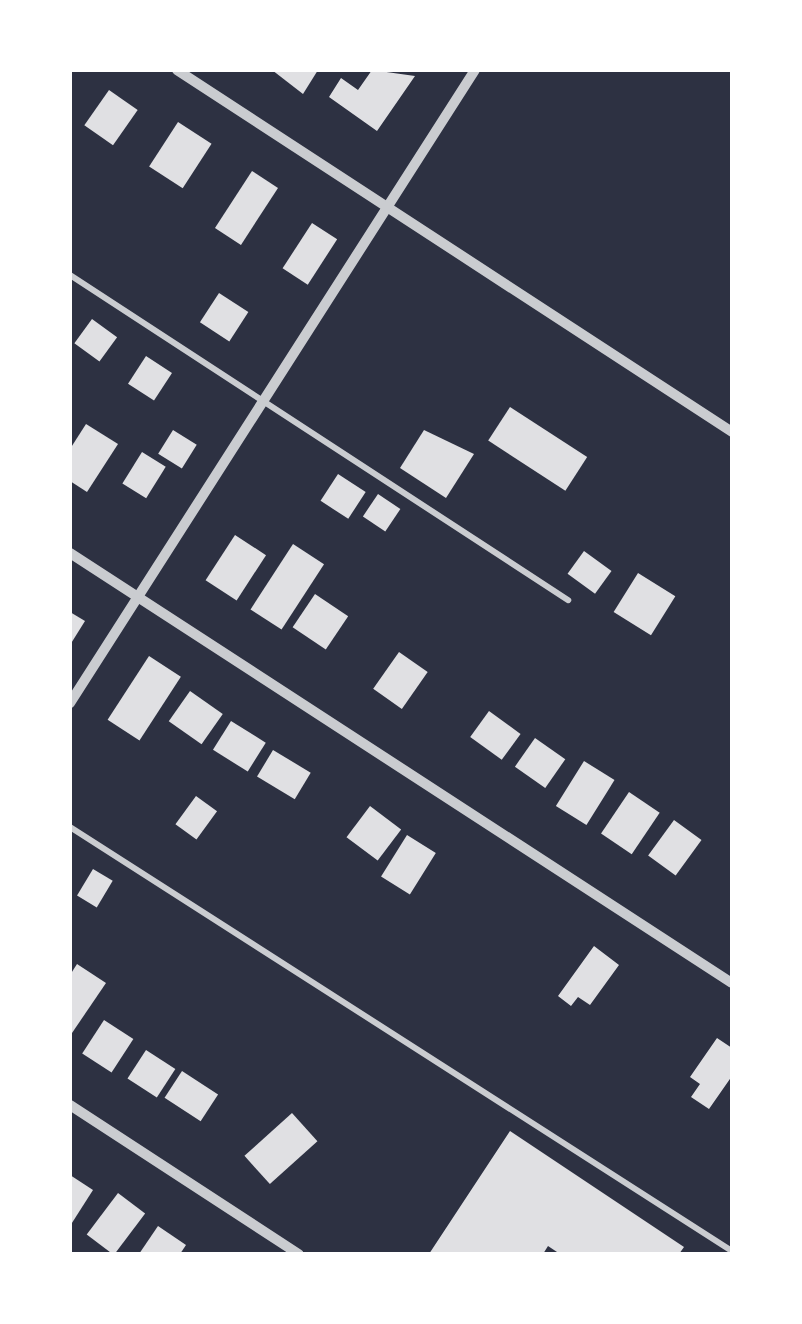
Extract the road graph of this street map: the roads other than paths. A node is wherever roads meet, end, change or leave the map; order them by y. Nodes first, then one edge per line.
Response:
1 (177, 70) edge
2 (476, 70) edge
3 (390, 209) junction
4 (70, 275) edge
5 (265, 402) junction
6 (732, 432) edge
7 (70, 553) edge
8 (137, 596) junction
9 (568, 600) dead end
10 (70, 703) edge
11 (70, 827) edge
12 (732, 983) edge
13 (70, 1106) edge
14 (732, 1251) edge
15 (299, 1254) edge

1 - 3 street
2 - 3 street
3 - 5 street
3 - 6 street
4 - 5 lane
5 - 8 street
5 - 9 lane
7 - 8 street
8 - 10 street
8 - 12 street
11 - 14 lane
13 - 15 street

